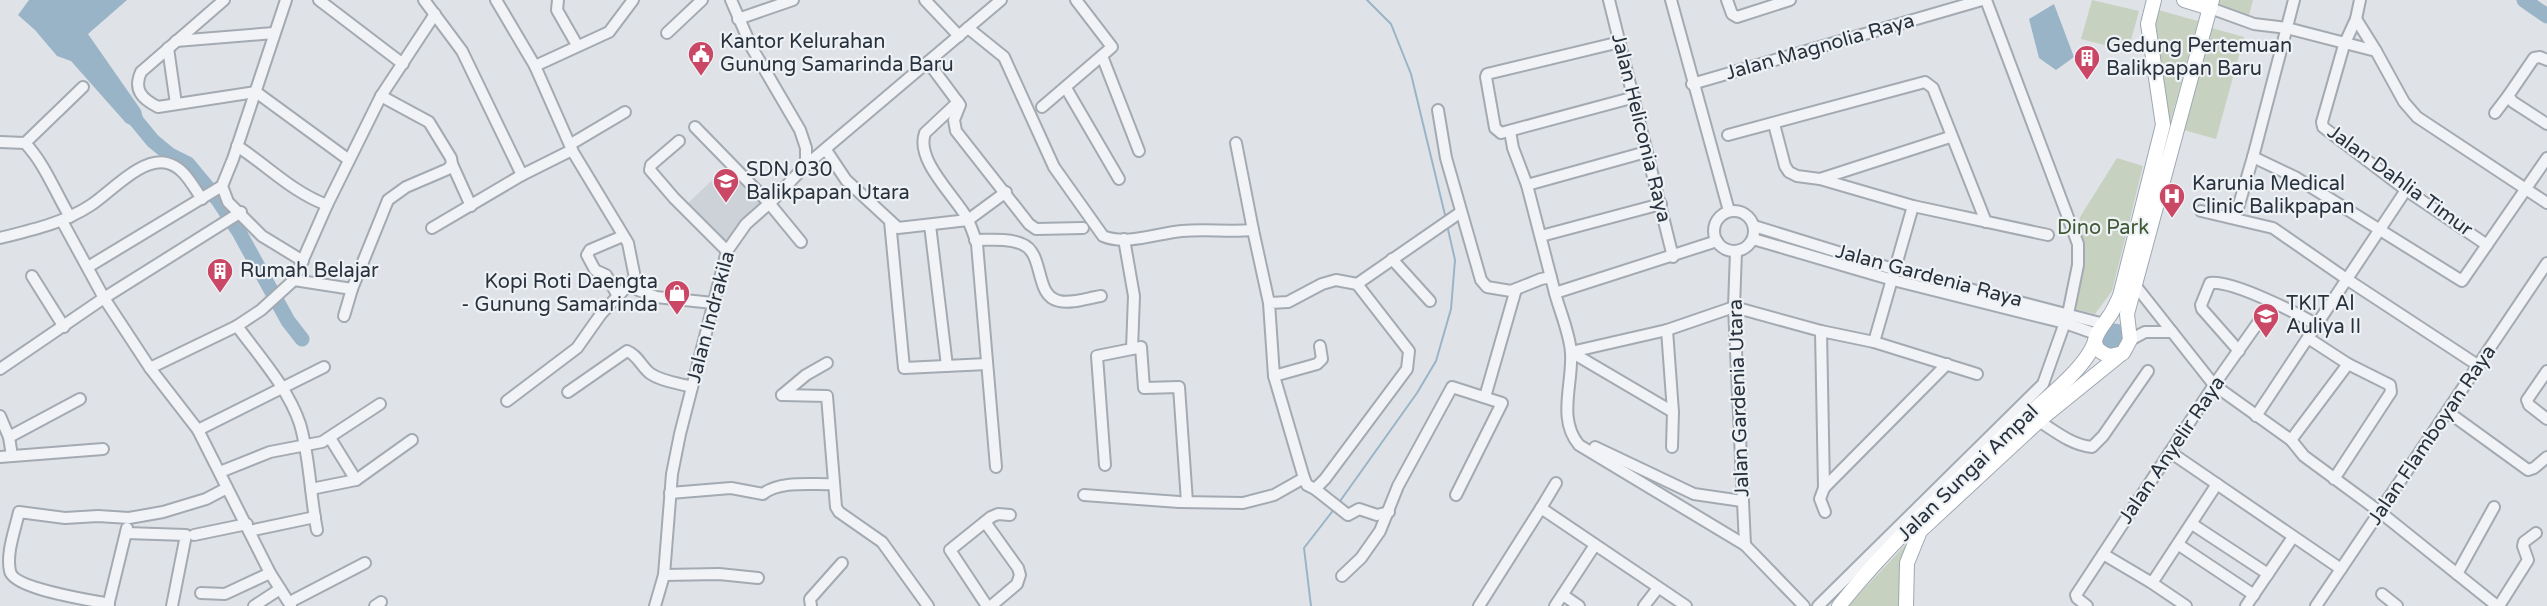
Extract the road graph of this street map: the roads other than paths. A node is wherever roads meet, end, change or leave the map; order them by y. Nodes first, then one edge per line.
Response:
1 (224, 0) edge
2 (286, 0) edge
3 (319, 0) edge
4 (424, 0) edge
5 (496, 0) edge
6 (558, 0) edge
7 (633, 0) edge
8 (702, 0) edge
9 (731, 0) edge
10 (793, 0) edge
11 (925, 0) edge
12 (1001, 0) edge
13 (1076, 0) edge
14 (1609, 0) edge
15 (1671, 0) edge
16 (1727, 0) edge
17 (1790, 0) edge
18 (1984, 0) edge
19 (2154, 0) edge
20 (2184, 0) edge
21 (2294, 0) edge
22 (2360, 0) edge
23 (2211, 4) edge
24 (435, 14) junction
25 (2356, 19) junction
26 (738, 20) junction
27 (968, 28) junction
28 (2286, 28) junction
29 (274, 33) junction
30 (667, 33) dead end
31 (959, 36) junction
32 (1620, 42) junction
33 (172, 44) junction
34 (577, 45) junction
35 (2344, 45) junction
36 (2376, 51) junction
37 (1102, 56) junction
38 (2545, 59) edge
39 (928, 62) junction
40 (403, 64) junction
41 (535, 66) junction
42 (1692, 84) junction
43 (83, 87) dead end
44 (1066, 88) junction
45 (256, 92) junction
46 (381, 96) junction
47 (2508, 96) junction
48 (1635, 97) junction
49 (958, 102) junction
50 (176, 104) junction
51 (1042, 107) dead end
52 (1438, 110) dead end
53 (625, 112) dead end
54 (2495, 112) dead end
55 (1774, 124) junction
56 (2547, 124) edge
57 (695, 127) dead end
58 (1510, 131) junction
59 (1728, 135) dead end
60 (1950, 136) junction
61 (679, 141) dead end
62 (0, 142) edge
63 (25, 143) junction
64 (1236, 143) dead end
65 (237, 146) junction
66 (572, 147) junction
67 (826, 150) junction
68 (1139, 151) dead end
69 (1646, 152) junction
70 (2253, 157) junction
71 (2547, 158) edge
72 (349, 160) junction
73 (452, 165) junction
74 (805, 166) junction
75 (522, 175) junction
76 (1820, 178) junction
77 (1119, 179) dead end
78 (1527, 185) junction
79 (220, 187) junction
80 (2525, 188) junction
81 (2406, 190) junction
82 (1006, 192) junction
83 (203, 198) junction
84 (770, 203) junction
85 (2547, 203) edge
86 (1661, 204) junction
87 (327, 205) junction
88 (471, 206) junction
89 (1913, 206) junction
90 (1729, 211) junction
91 (2201, 211) dead end
92 (240, 213) junction
93 (1459, 213) junction
94 (2235, 218) junction
95 (66, 219) junction
96 (968, 220) junction
97 (890, 221) junction
98 (1986, 222) junction
99 (930, 225) junction
100 (1754, 226) junction
101 (432, 228) dead end
102 (1083, 228) dead end
103 (1253, 230) junction
104 (2380, 231) junction
105 (2048, 235) dead end
106 (623, 236) junction
107 (1541, 236) junction
108 (0, 238) edge
109 (1124, 239) junction
110 (1753, 239) junction
111 (975, 240) junction
112 (1717, 241) junction
113 (801, 242) dead end
114 (2487, 245) junction
115 (1736, 250) junction
116 (726, 251) junction
117 (1673, 257) junction
118 (1392, 259) junction
119 (303, 261) junction
120 (2547, 263) edge
121 (88, 267) junction
122 (1894, 275) junction
123 (32, 276) dead end
124 (636, 278) junction
125 (1551, 278) junction
126 (294, 280) junction
127 (2348, 280) junction
128 (1357, 284) junction
129 (2135, 285) junction
130 (352, 289) junction
131 (1516, 289) junction
132 (1555, 293) junction
133 (618, 296) junction
134 (1101, 296) dead end
135 (104, 298) junction
136 (1430, 301) dead end
137 (713, 303) junction
138 (1269, 303) junction
139 (2272, 303) junction
140 (1734, 308) junction
141 (344, 316) dead end
142 (2066, 319) junction
143 (2317, 325) junction
144 (237, 326) junction
145 (64, 327) junction
146 (1667, 330) junction
147 (1821, 331) junction
148 (2172, 332) junction
149 (2098, 333) junction
150 (2130, 337) junction
151 (2308, 338) junction
152 (1874, 342) junction
153 (1320, 346) dead end
154 (1132, 349) junction
155 (2239, 351) junction
156 (1571, 352) junction
157 (2123, 353) junction
158 (827, 363) dead end
159 (987, 364) junction
160 (1947, 364) junction
161 (2348, 364) junction
162 (947, 366) junction
163 (2479, 366) junction
164 (324, 367) dead end
165 (150, 368) junction
166 (0, 369) edge
167 (2148, 371) dead end
168 (2547, 371) edge
169 (1977, 374) dead end
170 (1274, 376) junction
171 (2214, 384) junction
172 (281, 387) junction
173 (692, 387) junction
174 (568, 392) dead end
175 (1485, 397) junction
176 (80, 399) dead end
177 (507, 401) dead end
178 (380, 404) dead end
179 (1673, 412) junction
180 (2448, 412) junction
181 (0, 416) edge
182 (2256, 416) junction
183 (2547, 419) edge
184 (2039, 421) junction
185 (198, 430) junction
186 (9, 437) junction
187 (1573, 437) junction
188 (330, 438) junction
189 (412, 440) dead end
190 (2290, 440) junction
191 (305, 445) junction
192 (1672, 447) dead end
193 (103, 449) dead end
194 (2170, 452) junction
195 (12, 456) junction
196 (2547, 457) edge
197 (0, 458) edge
198 (1105, 465) dead end
199 (996, 467) dead end
200 (220, 472) junction
201 (1304, 478) junction
202 (2334, 479) junction
203 (357, 480) junction
204 (1556, 483) dead end
205 (834, 484) junction
206 (2217, 484) junction
207 (227, 488) junction
208 (1824, 488) junction
209 (311, 489) junction
210 (1315, 489) junction
211 (670, 493) junction
212 (1084, 495) dead end
213 (1456, 495) dead end
214 (1742, 501) junction
215 (1187, 502) junction
216 (2493, 507) dead end
217 (1541, 508) junction
218 (1389, 512) junction
219 (1824, 512) dead end
220 (2380, 512) junction
221 (1010, 515) dead end
222 (315, 517) junction
223 (129, 519) junction
224 (985, 522) junction
225 (2192, 524) junction
226 (248, 528) junction
227 (317, 530) dead end
228 (126, 533) junction
229 (2536, 533) dead end
230 (194, 535) dead end
231 (2293, 537) junction
232 (2179, 544) junction
233 (1595, 545) junction
234 (1745, 545) junction
235 (2103, 554) junction
236 (366, 563) dead end
237 (842, 563) dead end
238 (2341, 569) junction
239 (270, 573) junction
240 (2268, 574) junction
241 (2457, 574) junction
242 (664, 575) junction
243 (1342, 576) dead end
244 (759, 578) dead end
245 (2152, 583) junction
246 (1658, 588) junction
247 (280, 589) junction
248 (201, 594) dead end
249 (2382, 594) dead end
250 (1563, 595) junction
251 (2254, 595) junction
252 (290, 604) edge
253 (108, 605) edge
254 (172, 606) edge
255 (254, 606) edge
256 (655, 606) edge
257 (811, 606) edge
258 (928, 606) edge
259 (987, 606) edge
260 (992, 606) edge
261 (1479, 606) edge
262 (1555, 606) edge
263 (1579, 606) edge
264 (1644, 606) edge
265 (1686, 606) edge
266 (1804, 606) edge
267 (1818, 606) edge
268 (1839, 606) edge
269 (1906, 606) edge
270 (2087, 606) edge
271 (2186, 606) edge
272 (2246, 606) edge
273 (2316, 606) edge
274 (2397, 606) edge
275 (2498, 606) edge

1 - 33 street
2 - 29 street
3 - 40 street
4 - 24 street
5 - 41 street
6 - 34 street
7 - 34 street
8 - 30 street
9 - 26 street
10 - 26 street
11 - 31 street
12 - 27 street, Jalan Indrakila
13 - 37 street
14 - 32 street, Jalan Heliconia Raya
15 - 42 street
16 - 17 street
18 - 42 street, Jalan Magnolia Raya
18 - 142 street
19 - 149 main road, Jalan Sungai Ampal
20 - 23 main road
21 - 28 street
22 - 25 street
23 - 28 street
23 - 129 main road
24 - 40 street
24 - 75 street
25 - 35 street
25 - 36 street
26 - 74 street
27 - 31 street, Jalan Indrakila
27 - 109 street
28 - 35 street
28 - 70 street
29 - 33 street
29 - 45 street
31 - 39 street, Jalan Indrakila
32 - 48 street, Jalan Heliconia Raya
32 - 58 street
33 - 50 street
33 - 50 street
34 - 41 street
35 - 36 street
35 - 81 street, Jalan Dahlia Timur
36 - 80 street
37 - 44 street
37 - 68 street
38 - 47 street
39 - 49 street
39 - 67 street, Jalan Indrakila
40 - 46 street
41 - 66 street
42 - 90 street
43 - 63 street
44 - 51 street
44 - 77 street
45 - 50 street
45 - 65 street
45 - 72 street
46 - 72 street
46 - 73 street
47 - 54 street
47 - 56 street
48 - 58 street
48 - 69 street, Jalan Heliconia Raya
49 - 82 street
49 - 96 street
52 - 93 street
53 - 66 street
55 - 59 street
55 - 60 street
55 - 76 street
57 - 84 street
58 - 78 street
60 - 76 street
60 - 98 street
61 - 116 street
62 - 63 street
63 - 95 street
64 - 103 street
65 - 79 street
65 - 87 street
66 - 75 street
66 - 106 street
67 - 74 street, Jalan Indrakila
67 - 97 street
69 - 78 street
69 - 86 street, Jalan Heliconia Raya
70 - 94 street
70 - 104 street
71 - 80 street
72 - 87 street
73 - 88 street
73 - 130 street
74 - 84 street, Jalan Indrakila
75 - 88 street
76 - 89 street
78 - 107 street
79 - 83 street
79 - 92 street
80 - 85 street
80 - 114 street
81 - 104 street
81 - 114 street, Jalan Dahlia Timur
82 - 96 street
82 - 102 street
83 - 95 street
83 - 121 street
84 - 113 street
84 - 116 street, Jalan Indrakila
86 - 107 street
86 - 117 street, Jalan Heliconia Raya
87 - 119 street
88 - 101 street
89 - 98 street
89 - 122 street
90 - 100 street
90 - 112 street
91 - 94 street
92 - 119 street
92 - 135 street
93 - 118 street
93 - 131 street
94 - 127 street
95 - 108 street
95 - 121 street
96 - 99 street
96 - 111 street
97 - 99 street
97 - 162 street
98 - 105 street
99 - 162 street
100 - 110 street
100 - 122 street, Jalan Gardenia Raya
103 - 109 street
103 - 138 street
104 - 114 street
104 - 127 street
106 - 124 street
106 - 133 street
107 - 125 street
109 - 154 street
110 - 115 street
110 - 122 street, Jalan Gardenia Raya
111 - 134 street
111 - 159 street
112 - 115 street
112 - 117 street
115 - 140 street, Jalan Gardenia Utara
116 - 137 street, Jalan Indrakila
117 - 132 street
118 - 128 street
118 - 136 street
119 - 126 street
120 - 163 street, Jalan Flamboyan Raya
121 - 135 street
122 - 142 street, Jalan Gardenia Raya
122 - 152 street
123 - 145 street
124 - 133 street
124 - 137 street
125 - 131 street
125 - 132 street
126 - 130 street
126 - 144 street
127 - 143 street
127 - 163 street
128 - 138 street
128 - 210 street
129 - 148 street
129 - 150 main road
130 - 141 street
131 - 175 street
132 - 156 street
133 - 177 street
135 - 145 street
135 - 165 street
137 - 173 street, Jalan Indrakila
138 - 170 street
139 - 143 street
139 - 155 street, Jalan Anyelir Raya
139 - 155 street
140 - 146 street
140 - 147 street
140 - 214 street, Jalan Gardenia Utara
142 - 149 street, Jalan Gardenia Raya
142 - 267 street
143 - 151 street
144 - 165 street
144 - 172 street
145 - 166 street
146 - 156 street
146 - 179 street
147 - 152 street
147 - 208 street
148 - 150 street
148 - 171 street
149 - 150 main road
149 - 157 main road
149 - 268 main road, Jalan Sungai Ampal
150 - 157 main road
151 - 161 street
151 - 182 street
152 - 160 street
153 - 170 street
154 - 198 street
154 - 215 street
155 - 171 street, Jalan Anyelir Raya
156 - 179 street
156 - 187 street
157 - 184 main road, Jalan Sungai Ampal
158 - 205 street
159 - 162 street
159 - 199 street
160 - 169 street
160 - 208 street
161 - 190 street
161 - 202 street
163 - 180 street, Jalan Flamboyan Raya
164 - 172 street
165 - 185 street
167 - 184 street
168 - 183 street
170 - 201 street
171 - 182 street
171 - 194 street, Jalan Anyelir Raya
172 - 185 street
172 - 191 street
173 - 174 street
173 - 211 street, Jalan Indrakila
175 - 213 street
175 - 218 street
176 - 186 street
178 - 188 street
179 - 192 street
180 - 196 street
180 - 220 street, Jalan Flamboyan Raya
181 - 186 street
182 - 190 street
184 - 269 main road, Jalan Sungai Ampal
185 - 200 street
186 - 195 street
187 - 214 street
187 - 234 street
188 - 191 street
188 - 203 street
189 - 203 street
190 - 202 street
191 - 200 street
191 - 209 street
193 - 195 street
194 - 206 street
194 - 235 street, Jalan Anyelir Raya
195 - 197 street
200 - 207 street
201 - 210 street
201 - 215 street
202 - 220 street
203 - 209 street
204 - 217 street
205 - 211 street
205 - 258 street
206 - 225 street
206 - 231 street
207 - 223 street
207 - 226 street
208 - 219 street
209 - 222 street
210 - 218 street
211 - 242 street, Jalan Indrakila
212 - 215 street
214 - 234 street, Jalan Gardenia Utara
216 - 241 street
217 - 233 street
217 - 261 street
218 - 243 street
220 - 238 street, Jalan Flamboyan Raya
220 - 241 street
221 - 224 street
222 - 226 street
222 - 227 street
223 - 228 street
223 - 253 street
224 - 259 street
224 - 260 street
225 - 232 street
225 - 240 street
226 - 230 street
226 - 239 street
228 - 253 street
228 - 254 street
229 - 275 street
231 - 238 street
231 - 240 street
232 - 245 street
232 - 251 street
233 - 246 street
233 - 250 street
234 - 266 street
235 - 245 street
235 - 270 street, Jalan Anyelir Raya
236 - 252 street
237 - 257 street
238 - 273 street, Jalan Flamboyan Raya
239 - 247 street
239 - 248 street
240 - 251 street
241 - 275 street
242 - 244 street
242 - 256 street, Jalan Indrakila
245 - 271 street
246 - 264 street
246 - 265 street
247 - 252 street
247 - 255 street
249 - 274 street
250 - 262 street
250 - 263 street
251 - 272 street

